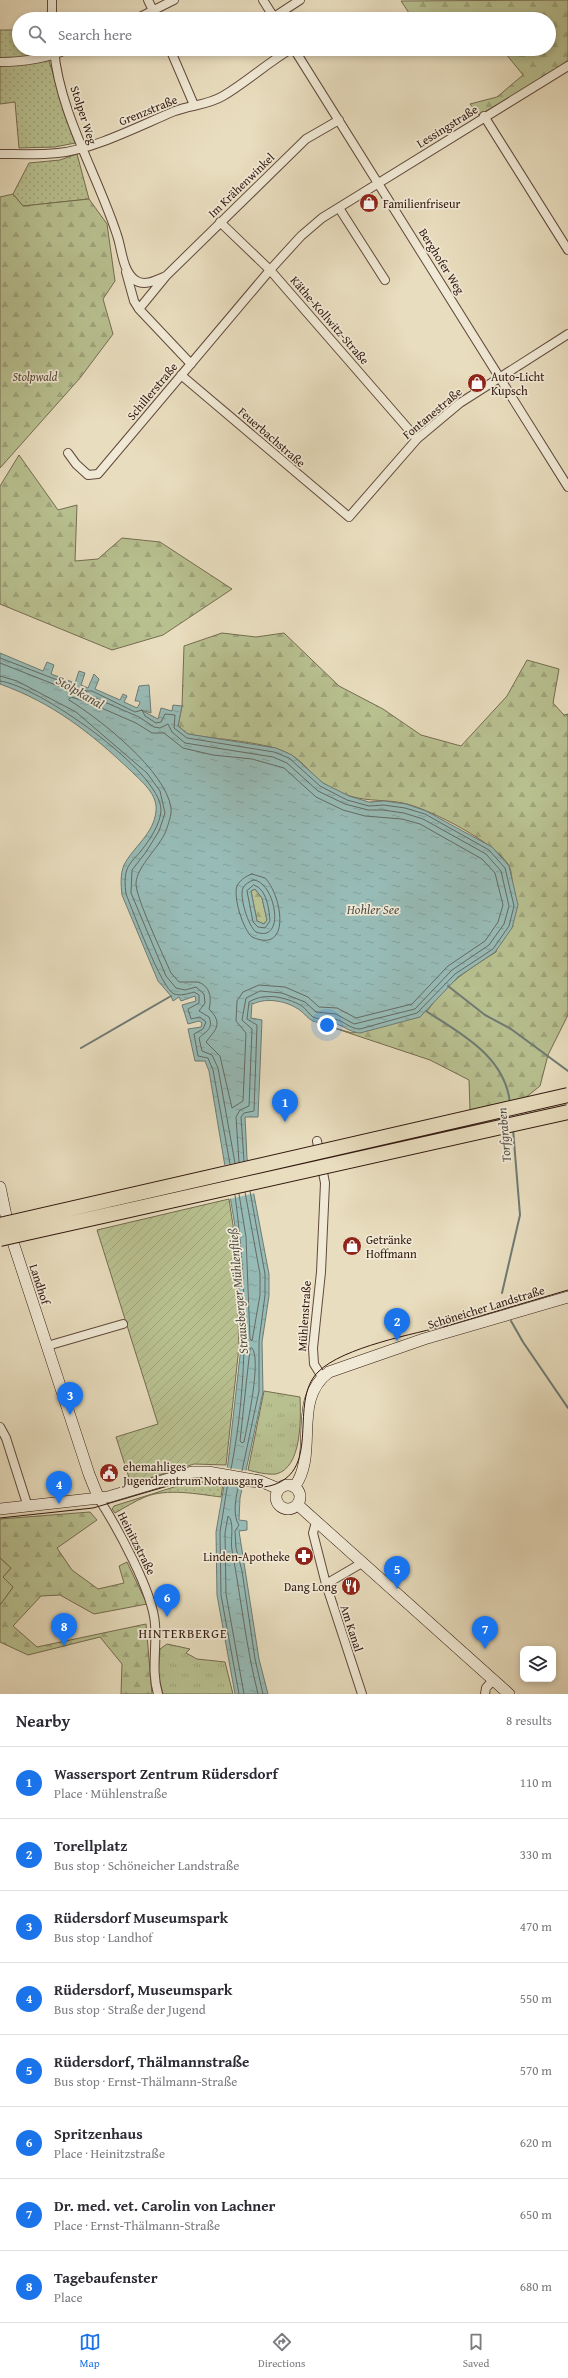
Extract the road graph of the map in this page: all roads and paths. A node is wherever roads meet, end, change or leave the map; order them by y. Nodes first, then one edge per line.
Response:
1 (52, 0) edge
2 (148, 0) edge
3 (174, 0) edge
4 (263, 0) edge
5 (300, 0) edge
6 (154, 11) joint
7 (52, 12) edge
8 (270, 12) edge
9 (283, 12) edge
10 (42, 56) edge
11 (55, 56) edge
12 (173, 56) edge
13 (280, 56) edge
14 (298, 56) edge
15 (0, 62) edge
16 (568, 66) edge
17 (194, 105) junction
18 (484, 116) junction
19 (338, 120) junction
20 (81, 147) junction
21 (0, 154) edge
22 (379, 183) junction
23 (339, 208) junction
24 (220, 222) junction
25 (568, 250) edge
26 (125, 268) junction
27 (270, 270) junction
28 (166, 276) junction
29 (384, 280) dead end
30 (139, 309) junction
31 (568, 334) edge
32 (191, 364) junction
33 (181, 375) junction
34 (499, 377) junction
35 (417, 439) junction
36 (68, 453) dead end
37 (568, 487) edge
38 (349, 517) joint
39 (568, 1095) edge
40 (568, 1112) edge
41 (317, 1141) dead end
42 (0, 1186) edge
43 (3, 1231) edge
44 (568, 1297) edge
45 (123, 1324) dead end
46 (47, 1346) junction
47 (322, 1377) junction
48 (0, 1427) edge
49 (295, 1486) junction
50 (279, 1489) junction
51 (100, 1499) junction
52 (298, 1505) junction
53 (28, 1507) junction
54 (0, 1509) edge
55 (316, 1522) junction
56 (362, 1563) junction
57 (326, 1584) junction
58 (493, 1680) junction
59 (158, 1694) edge
60 (362, 1694) edge
61 (485, 1694) edge
62 (509, 1694) edge

1 - 7 street
2 - 6 street
3 - 6 street
4 - 8 street
5 - 9 street
10 - 15 street
11 - 20 street, Stolper Weg
12 - 17 street
13 - 17 street, Grenzstraße
14 - 19 street, Berghofer Weg
16 - 18 street, Lessingstraße
17 - 20 street, Grenzstraße
18 - 22 street, Lessingstraße
18 - 25 street
19 - 22 street, Berghofer Weg
19 - 24 street, Im Krähenwinkel
20 - 21 street, Grenzstraße
20 - 26 street, Stolper Weg
22 - 23 street, Lessingstraße
22 - 34 street, Berghofer Weg
23 - 27 street, Lessingstraße
23 - 29 street
24 - 27 street, Käthe-Kollwitz-Straße
24 - 28 street, Im Krähenwinkel
26 - 28 street, Im Krähenwinkel
26 - 30 street
27 - 32 street, Lessingstraße
27 - 35 street, Käthe-Kollwitz-Straße
28 - 30 street, Im Krähenwinkel
30 - 32 street, Schillerstraße
31 - 34 street, Fontanestraße
32 - 33 street, Schillerstraße
33 - 36 street, Schillerstraße
33 - 38 street, Feuerbachstraße
34 - 35 street, Fontanestraße
34 - 37 street, Berghofer Weg
35 - 38 street, Fontanestraße
39 - 43 highway, bridge
40 - 43 highway, bridge
41 - 47 street, Mühlenstraße
42 - 43 main road, Landhof
43 - 46 main road, Landhof
44 - 47 main road, Schöneicher Landstraße
45 - 46 street
46 - 51 main road, Landhof
47 - 49 main road
48 - 53 street
49 - 50 main road
49 - 52 main road
50 - 51 main road
50 - 52 main road
51 - 53 main road
51 - 59 street, Heinitzstraße
52 - 55 main road
53 - 54 main road
55 - 56 main road
55 - 57 street, Am Kanal
56 - 57 street
56 - 58 main road
57 - 60 street, Am Kanal
58 - 61 street
58 - 62 main road

